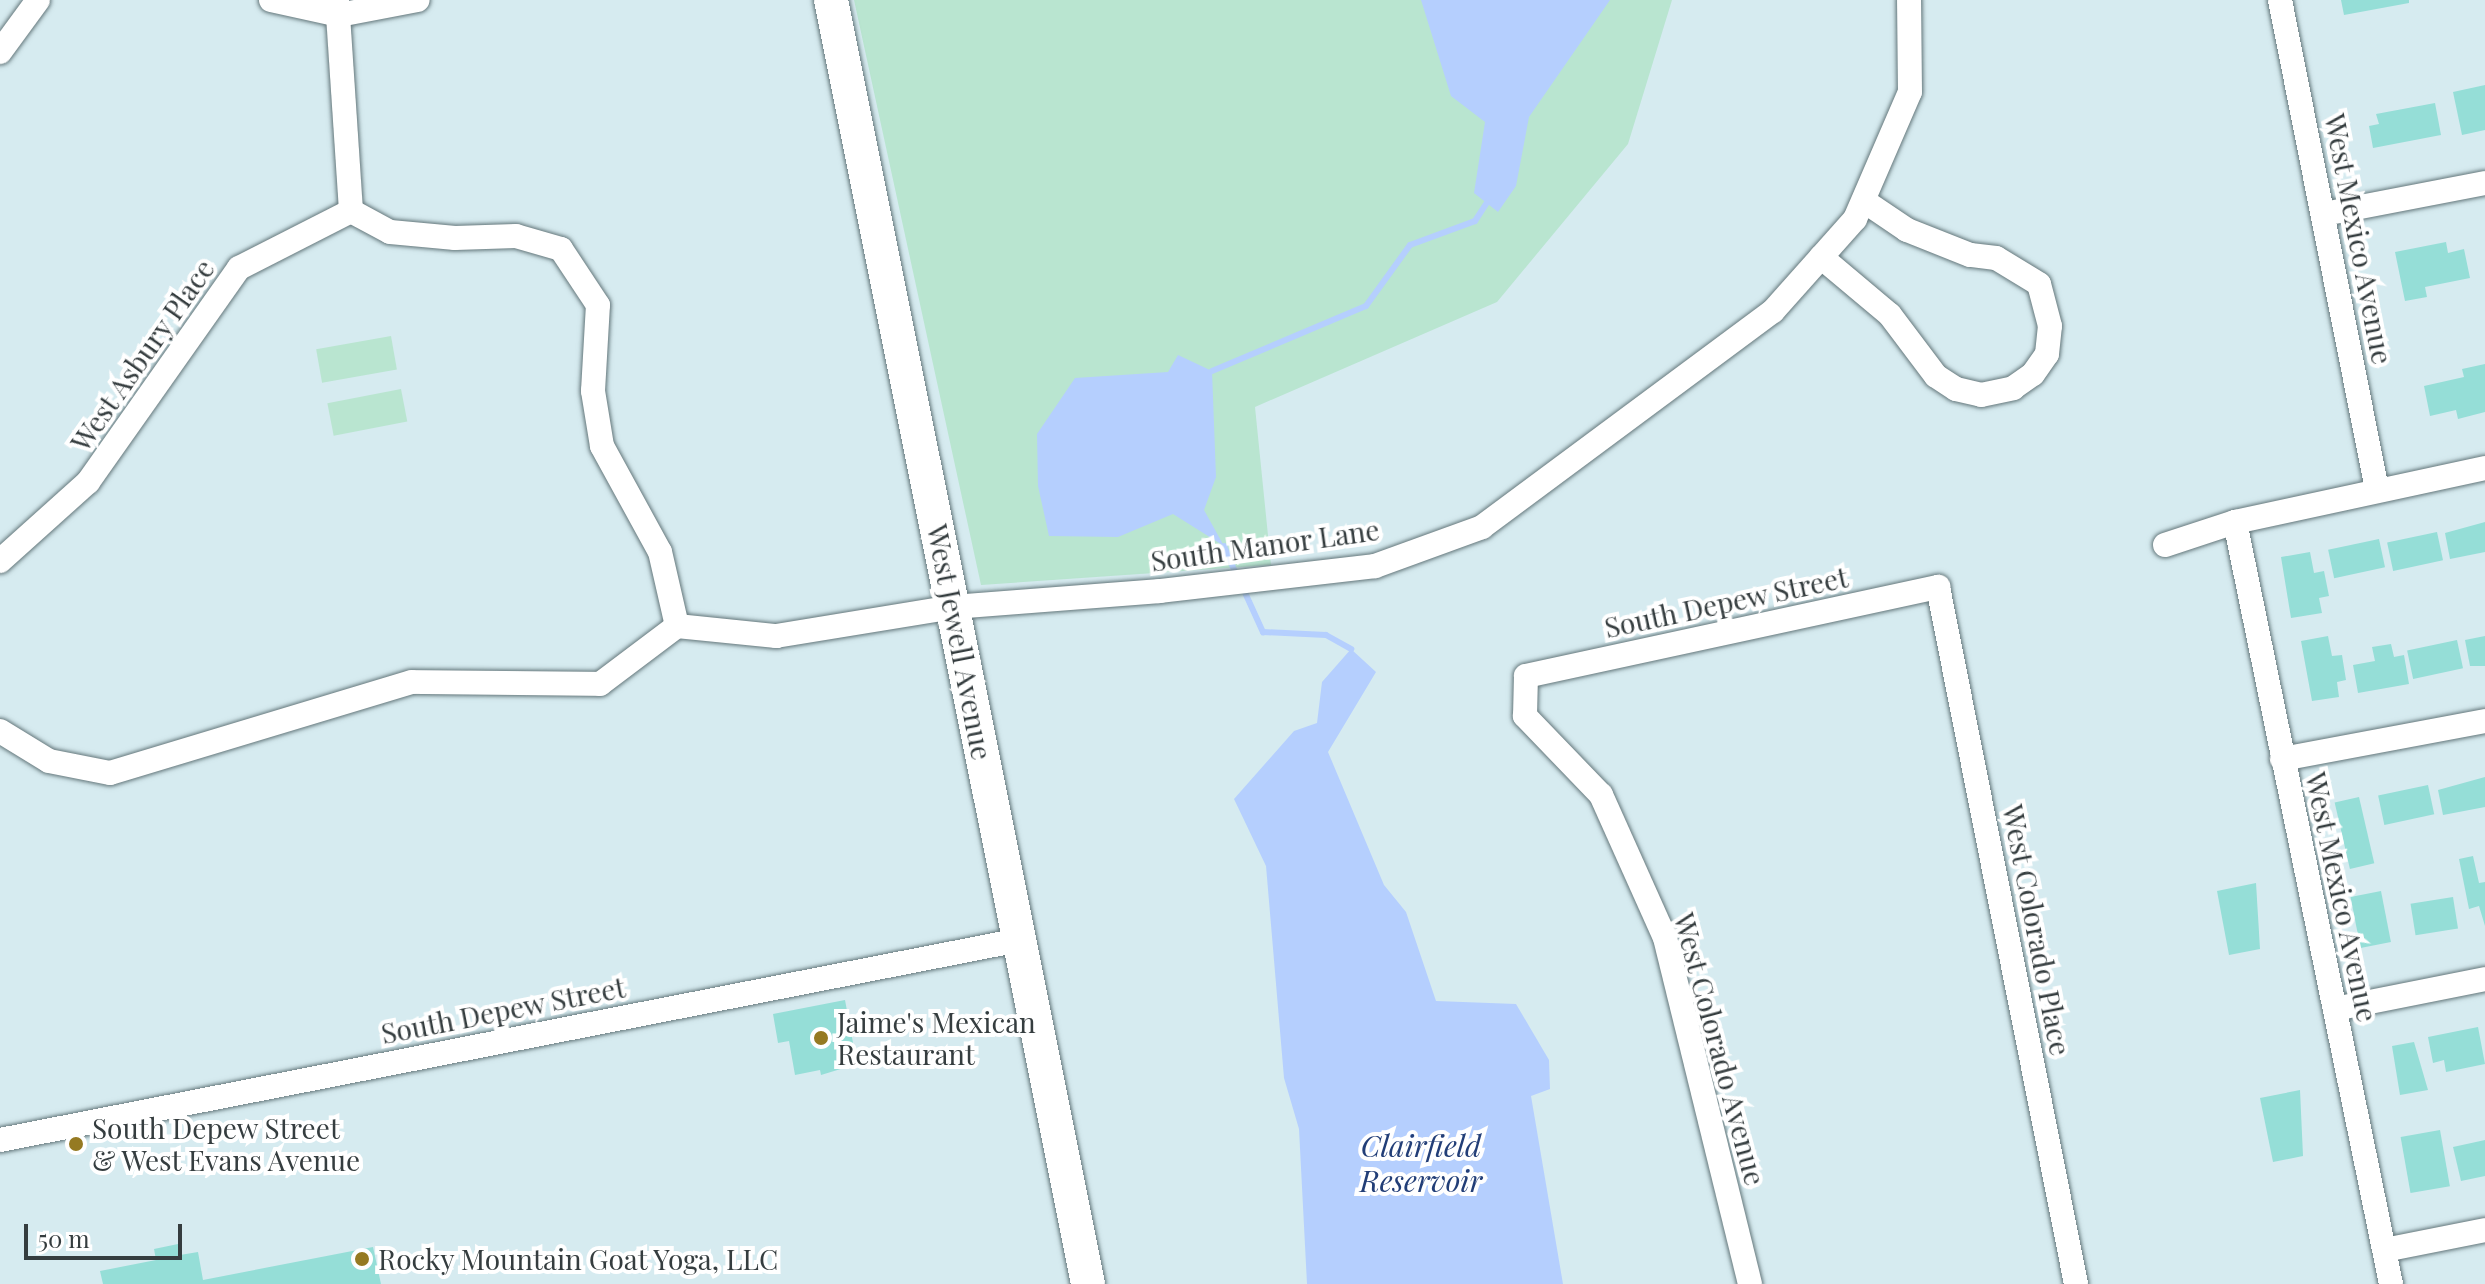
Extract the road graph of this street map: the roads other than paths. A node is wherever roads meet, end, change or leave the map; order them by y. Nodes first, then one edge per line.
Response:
1 (38, 0) edge
2 (271, 0) edge
3 (418, 0) edge
4 (831, 0) edge
5 (1909, 0) edge
6 (2280, 0) edge
7 (338, 7) edge
8 (0, 52) edge
9 (2485, 183) edge
10 (1864, 201) junction
11 (351, 211) junction
12 (2324, 214) junction
13 (1821, 257) junction
14 (2485, 468) edge
15 (2377, 489) junction
16 (2235, 522) junction
17 (2165, 545) dead end
18 (0, 561) edge
19 (1938, 587) joint
20 (953, 607) junction
21 (677, 626) junction
22 (1526, 676) joint
23 (2485, 721) edge
24 (0, 731) edge
25 (2282, 759) junction
26 (1019, 940) junction
27 (2485, 979) edge
28 (2335, 1009) junction
29 (0, 1140) edge
30 (2485, 1230) edge
31 (2385, 1250) junction
32 (1088, 1284) edge
33 (1750, 1284) edge
34 (2076, 1284) edge
35 (2391, 1284) edge

1 - 8 street
2 - 7 street
3 - 7 street
4 - 20 main road, West Jewell Avenue
5 - 10 street, South Manor Lane
6 - 12 street, West Mexico Avenue
7 - 11 street
9 - 12 street
10 - 13 street, South Manor Lane
10 - 13 street
11 - 18 street, West Asbury Place
11 - 21 street
12 - 15 street, West Mexico Avenue
13 - 20 street, South Manor Lane
14 - 15 street
15 - 16 street
16 - 17 street
16 - 25 street, West Mexico Avenue
19 - 22 street, South Depew Street
19 - 34 street, West Colorado Place
20 - 21 street, South Manor Lane
20 - 26 main road, West Jewell Avenue
21 - 24 street
22 - 33 street, West Colorado Avenue
23 - 25 street
25 - 28 street, West Mexico Avenue
26 - 29 street, South Depew Street
26 - 32 main road, West Jewell Avenue
27 - 28 street
28 - 31 street, West Mexico Avenue
30 - 31 street
31 - 35 street, West Mexico Avenue

